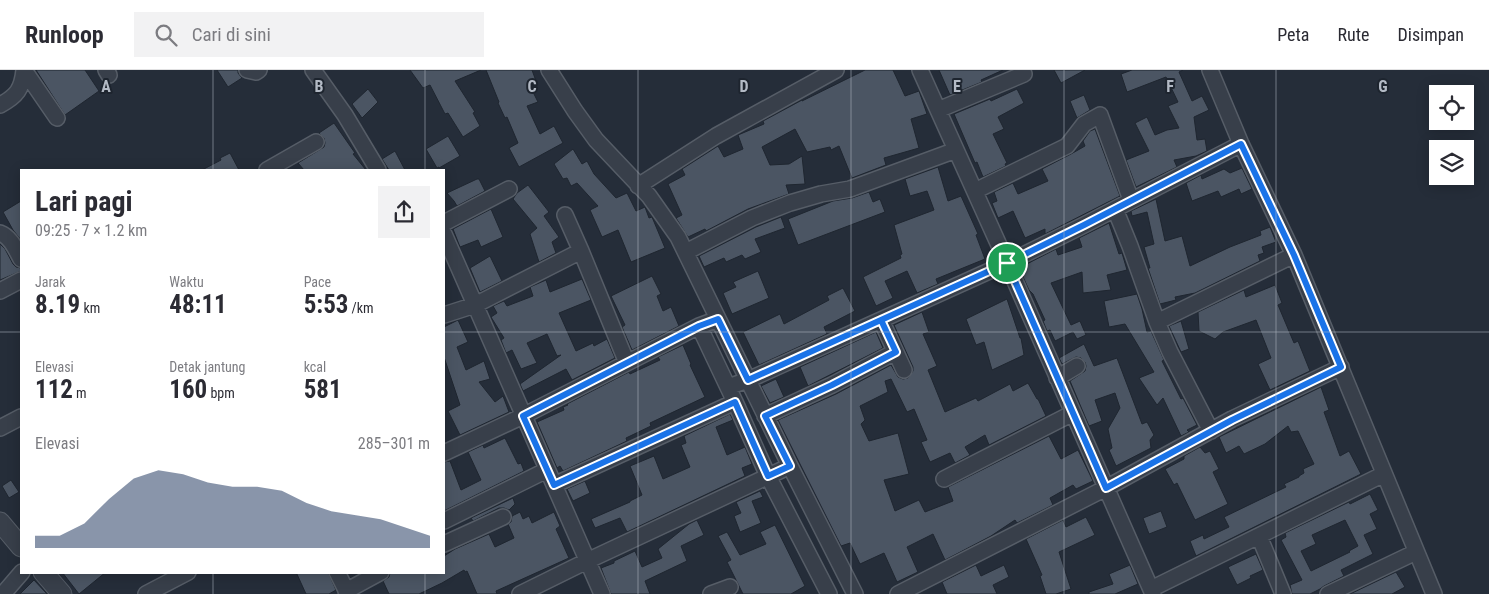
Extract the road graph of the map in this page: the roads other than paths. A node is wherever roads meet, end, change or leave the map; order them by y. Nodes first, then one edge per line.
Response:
1 (10, 70) edge
2 (247, 70) edge
3 (259, 70) edge
4 (313, 70) edge
5 (549, 70) edge
6 (836, 70) edge
7 (920, 70) edge
8 (1210, 70) edge
9 (23, 74) edge
10 (1024, 74) dead end
11 (0, 106) edge
12 (938, 110) junction
13 (57, 118) dead end
14 (316, 142) dead end
15 (1241, 144) junction
16 (956, 150) junction
17 (269, 169) edge
18 (377, 169) edge
19 (638, 186) junction
20 (509, 189) dead end
21 (975, 191) junction
22 (1131, 200) junction
23 (1115, 209) junction
24 (565, 215) dead end
25 (445, 222) edge
26 (0, 234) edge
27 (445, 236) edge
28 (581, 251) junction
29 (686, 252) junction
30 (1294, 255) junction
31 (20, 257) edge
32 (1007, 263) junction
33 (20, 281) edge
34 (0, 291) edge
35 (475, 305) junction
36 (445, 315) edge
37 (881, 320) junction
38 (1157, 322) junction
39 (709, 323) junction
40 (896, 352) junction
41 (627, 363) junction
42 (1077, 366) dead end
43 (1341, 367) junction
44 (904, 370) dead end
45 (1057, 378) junction
46 (748, 380) junction
47 (728, 387) junction
48 (735, 402) junction
49 (1073, 413) junction
50 (523, 416) junction
51 (765, 416) junction
52 (20, 418) edge
53 (0, 428) edge
54 (1211, 431) junction
55 (445, 453) edge
56 (547, 470) junction
57 (779, 471) junction
58 (1384, 474) junction
59 (944, 480) dead end
60 (554, 485) junction
61 (1106, 488) junction
62 (503, 518) dead end
63 (445, 521) edge
64 (0, 522) edge
65 (1259, 536) junction
66 (445, 544) edge
67 (20, 546) edge
68 (1416, 552) junction
69 (587, 561) junction
70 (20, 574) edge
71 (45, 574) edge
72 (184, 574) edge
73 (338, 574) edge
74 (378, 574) edge
75 (730, 587) dead end
76 (347, 592) edge
77 (1152, 592) edge
78 (3, 594) edge
79 (62, 594) edge
80 (146, 594) edge
81 (520, 594) edge
82 (602, 594) edge
83 (711, 594) edge
84 (830, 594) edge
85 (855, 594) edge
86 (898, 594) edge
87 (1282, 594) edge
88 (1328, 594) edge
89 (1434, 594) edge

1 - 9 street
2 - 3 street
4 - 18 street
5 - 19 street
6 - 19 street
7 - 12 street
8 - 15 street
9 - 11 street
9 - 13 street
10 - 12 street
12 - 16 street
14 - 17 street
15 - 22 street
15 - 30 street
16 - 21 street
16 - 29 street
19 - 29 street
20 - 25 street
21 - 22 street
21 - 32 street
22 - 23 street
23 - 32 street
23 - 38 street
24 - 28 street
26 - 31 street
27 - 35 street
28 - 35 street
28 - 41 street
29 - 39 street
30 - 38 street
30 - 43 street
32 - 37 street
32 - 45 street
33 - 34 street
35 - 36 street
35 - 50 street
37 - 40 street
37 - 46 street
38 - 54 street
39 - 41 street
39 - 46 street
39 - 47 street
40 - 44 street
40 - 51 street
41 - 50 street
42 - 45 street
43 - 54 street
43 - 58 street
45 - 49 street
46 - 47 street
46 - 51 street
47 - 48 street
48 - 57 street
48 - 60 street
49 - 59 street
49 - 61 street
50 - 55 street
50 - 56 street
51 - 57 street
52 - 53 street
54 - 61 street
56 - 60 street
56 - 63 street
57 - 69 street
57 - 84 street
57 - 85 street
58 - 65 street
58 - 68 street
60 - 69 street
61 - 77 street
61 - 86 street
62 - 66 street
64 - 67 street
65 - 77 street
65 - 87 street
68 - 88 street
68 - 89 street
69 - 81 street
69 - 82 street
70 - 78 street
71 - 79 street
72 - 80 street
73 - 76 street
74 - 76 street
75 - 83 street

